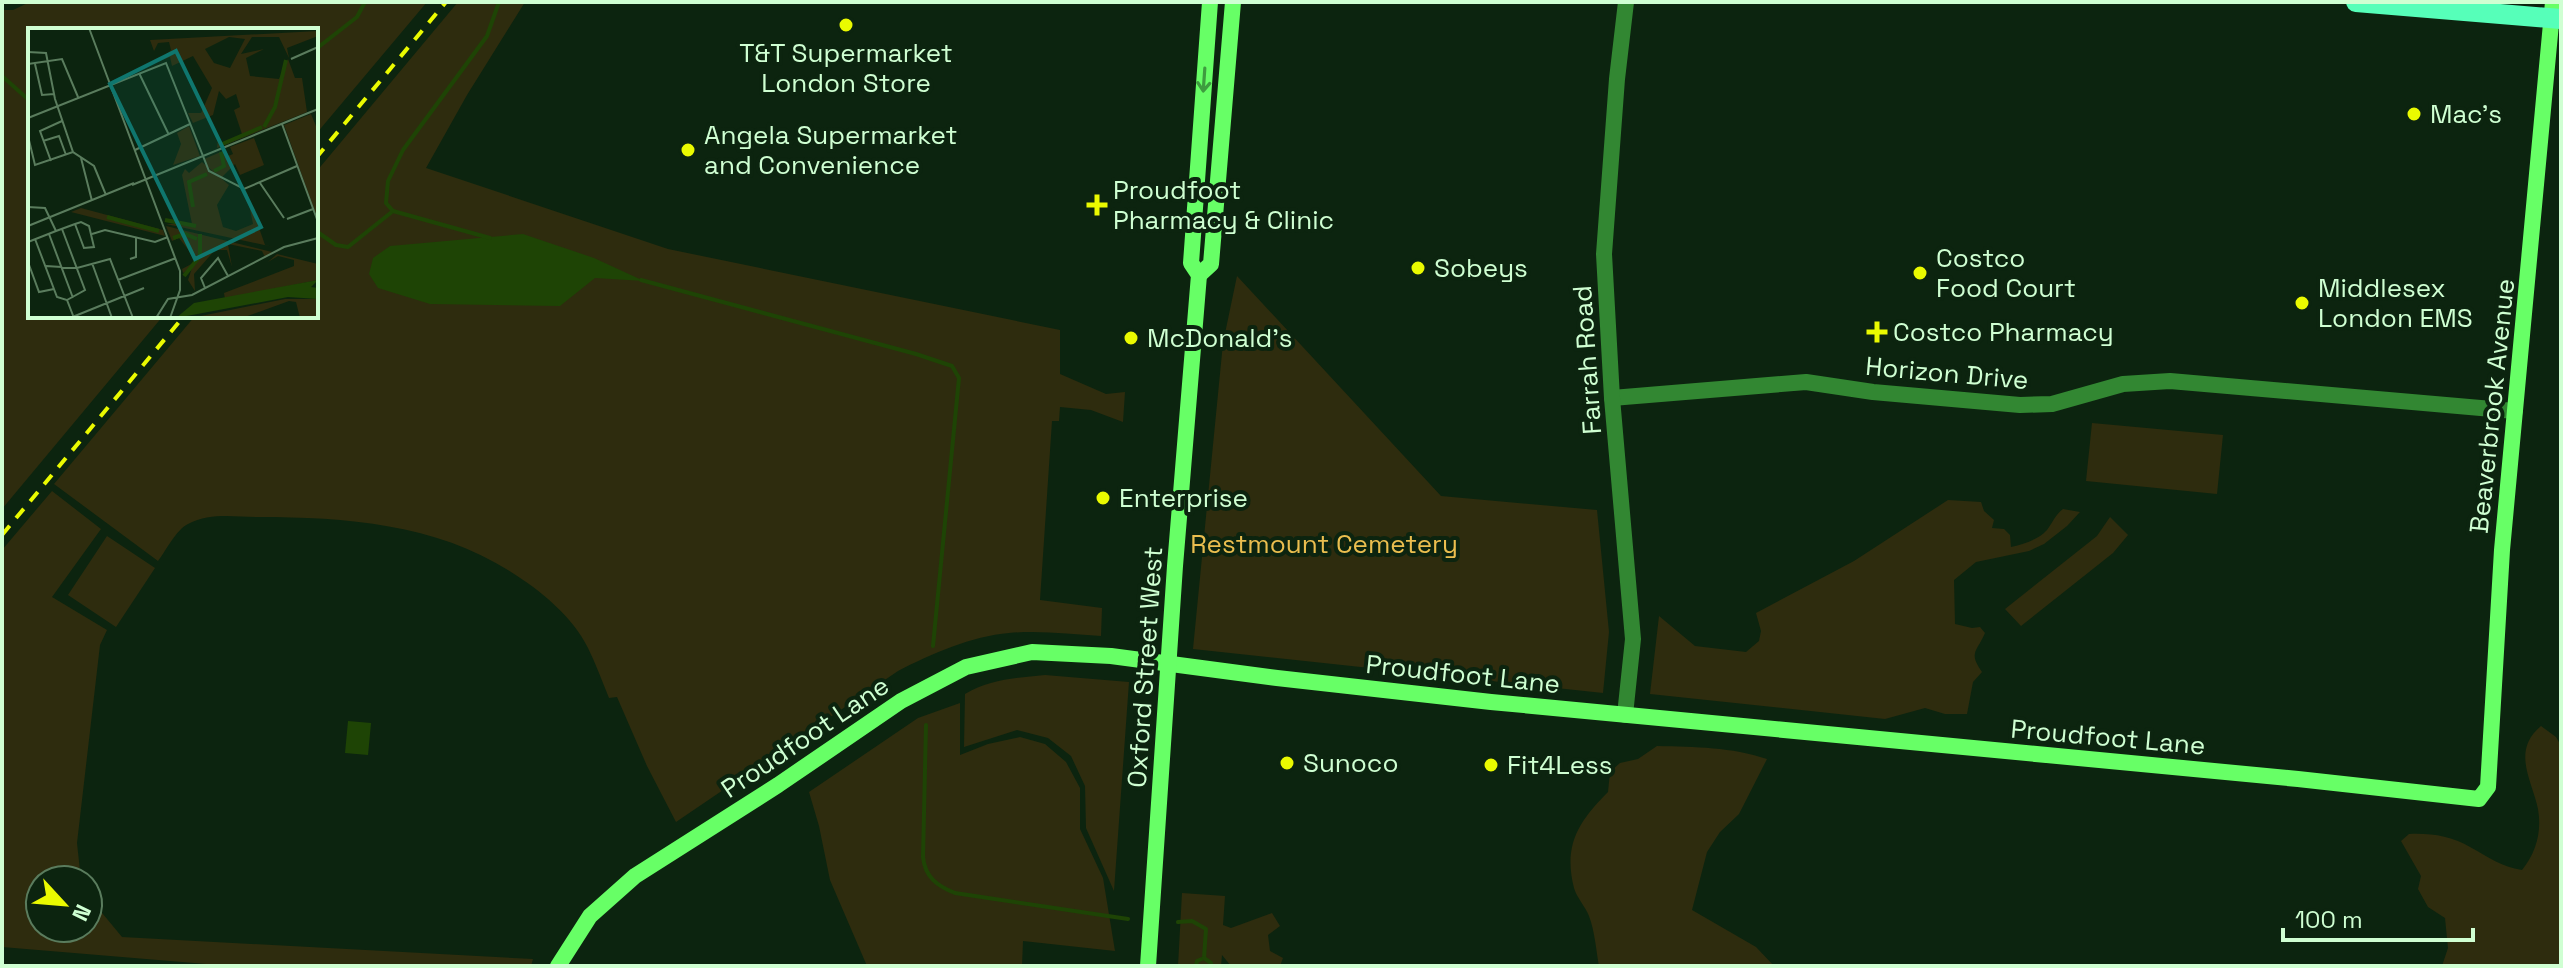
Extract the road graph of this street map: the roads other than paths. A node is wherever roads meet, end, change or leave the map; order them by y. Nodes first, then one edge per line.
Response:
1 (1210, 2) edge
2 (1233, 2) edge
3 (1626, 2) edge
4 (2356, 2) edge
5 (2555, 13) edge
6 (1199, 275) junction
7 (1612, 398) junction
8 (2515, 411) junction
9 (1169, 664) junction
10 (1625, 715) junction
11 (2466, 800) joint
12 (558, 966) edge
13 (1148, 966) edge

1 -> 6 street, Oxford Street West
2 - 6 street, Oxford Street West
3 - 7 street, Farrah Road
4 - 5 main road
5 - 8 street, Beaverbrook Avenue
6 - 9 street, Oxford Street West
7 - 8 street, Horizon Drive
7 - 10 street, Farrah Road
8 - 11 street, Beaverbrook Avenue
9 - 10 street, Proudfoot Lane
9 - 12 street, Proudfoot Lane
9 - 13 street, Oxford Street West
10 - 11 street, Proudfoot Lane

